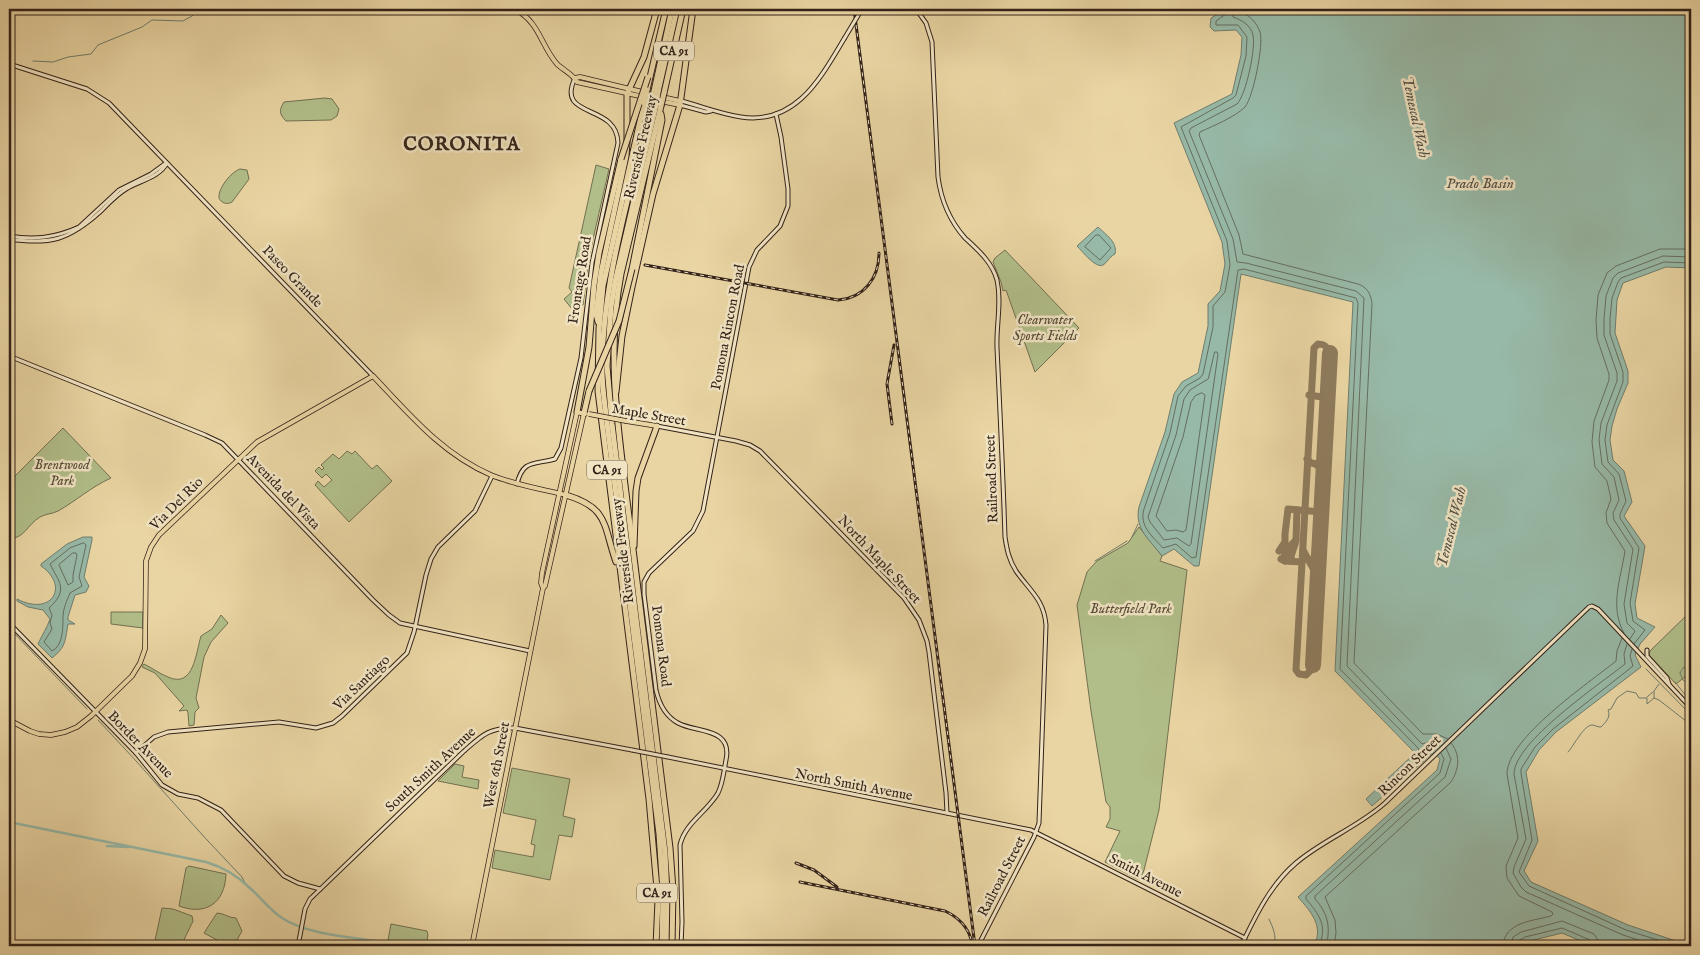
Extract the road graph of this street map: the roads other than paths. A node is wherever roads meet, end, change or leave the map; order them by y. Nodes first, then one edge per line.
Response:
1 (515, 9) edge
2 (657, 9) edge
3 (666, 9) edge
4 (672, 9) edge
5 (677, 9) edge
6 (683, 9) edge
7 (693, 9) edge
8 (862, 9) edge
9 (916, 9) edge
10 (9, 64) edge
11 (654, 67) junction
12 (575, 78) junction
13 (628, 92) junction
14 (659, 92) junction
15 (680, 103) junction
16 (657, 106) junction
17 (776, 114) junction
18 (167, 163) junction
19 (9, 237) edge
20 (599, 329) junction
21 (9, 356) edge
22 (373, 376) junction
23 (615, 396) junction
24 (577, 412) junction
25 (586, 414) junction
26 (657, 426) junction
27 (717, 437) junction
28 (238, 459) junction
29 (492, 476) junction
30 (517, 484) junction
31 (558, 493) junction
32 (566, 495) junction
33 (633, 554) junction
34 (619, 572) junction
35 (542, 588) junction
36 (9, 623) edge
37 (415, 627) junction
38 (1647, 650) dead end
39 (530, 651) junction
40 (1670, 685) junction
41 (1691, 708) edge
42 (95, 712) junction
43 (9, 720) edge
44 (515, 728) junction
45 (136, 753) junction
46 (668, 757) joint
47 (724, 770) junction
48 (947, 813) junction
49 (1036, 832) junction
50 (321, 889) junction
51 (1245, 938) junction
52 (672, 945) edge
53 (298, 946) edge
54 (472, 946) edge
55 (656, 946) edge
56 (662, 946) edge
57 (666, 946) edge
58 (680, 946) edge
59 (978, 946) edge
60 (1241, 946) edge

1 - 12 main road
2 - 13 highway
3 - 11 highway, Riverside Freeway / CA 91
4 - 14 highway
5 - 14 highway
6 - 14 highway, Riverside Freeway / CA 91
7 - 15 highway
8 - 17 main road, bridge
9 - 49 main road, Railroad Street
10 - 18 main road, Paseo Grande
11 - 20 highway, Riverside Freeway / CA 91, bridge
11 - 24 highway, bridge
12 - 13 main road
12 - 30 main road, Frontage Road
13 - 15 main road
13 - 20 highway
14 - 16 highway, bridge
14 - 16 highway, Riverside Freeway / CA 91, bridge
15 - 17 main road
15 - 23 highway
16 - 23 highway, Riverside Freeway / CA 91
16 - 25 highway, bridge
16 - 56 highway
16 - 57 highway
17 - 27 main road, Pomona Rincon Road
18 - 19 main road
18 - 22 main road, Paseo Grande
20 - 34 highway, Riverside Freeway / CA 91
21 - 28 main road, Avenida del Vista
22 - 28 main road, Via Del Rio
22 - 29 main road, Paseo Grande
23 - 33 highway, Riverside Freeway / CA 91
24 - 25 main road, Maple Street
24 - 31 main road, West 6th Street
25 - 26 main road, Maple Street, bridge
25 - 32 main road, West 6th Street
26 - 27 main road, Maple Street
26 - 33 highway
27 - 47 main road, Pomona Road
27 - 48 main road, North Maple Street
28 - 37 main road, Avenida del Vista
28 - 42 main road, Via Del Rio
29 - 30 main road, Paseo Grande
29 - 37 main road, Via Santiago
30 - 31 main road, Paseo Grande
31 - 32 main road, Paseo Grande
31 - 35 main road, West 6th Street
32 - 34 highway
32 - 35 main road, West 6th Street
33 - 52 highway, Riverside Freeway / CA 91
34 - 55 highway, Riverside Freeway / CA 91
35 - 39 main road, West 6th Street
36 - 42 main road, Border Avenue
37 - 39 main road, Avenida del Vista
37 - 45 main road, Via Santiago
38 - 40 main road
39 - 44 main road, West 6th Street
40 - 41 main road
40 - 51 main road, Rincon Street
42 - 43 main road, Via Del Rio
42 - 45 main road, Border Avenue
44 - 46 main road, South Smith Avenue, bridge
44 - 50 main road, South Smith Avenue
44 - 54 main road, West 6th Street
45 - 50 main road, Border Avenue
46 - 47 main road, North Smith Avenue
47 - 48 main road, North Smith Avenue
47 - 58 main road, Pomona Road
48 - 49 main road, North Smith Avenue
49 - 51 main road, Smith Avenue
49 - 59 main road, Railroad Street
50 - 53 main road, South Smith Avenue
51 - 60 main road, Rincon Street

